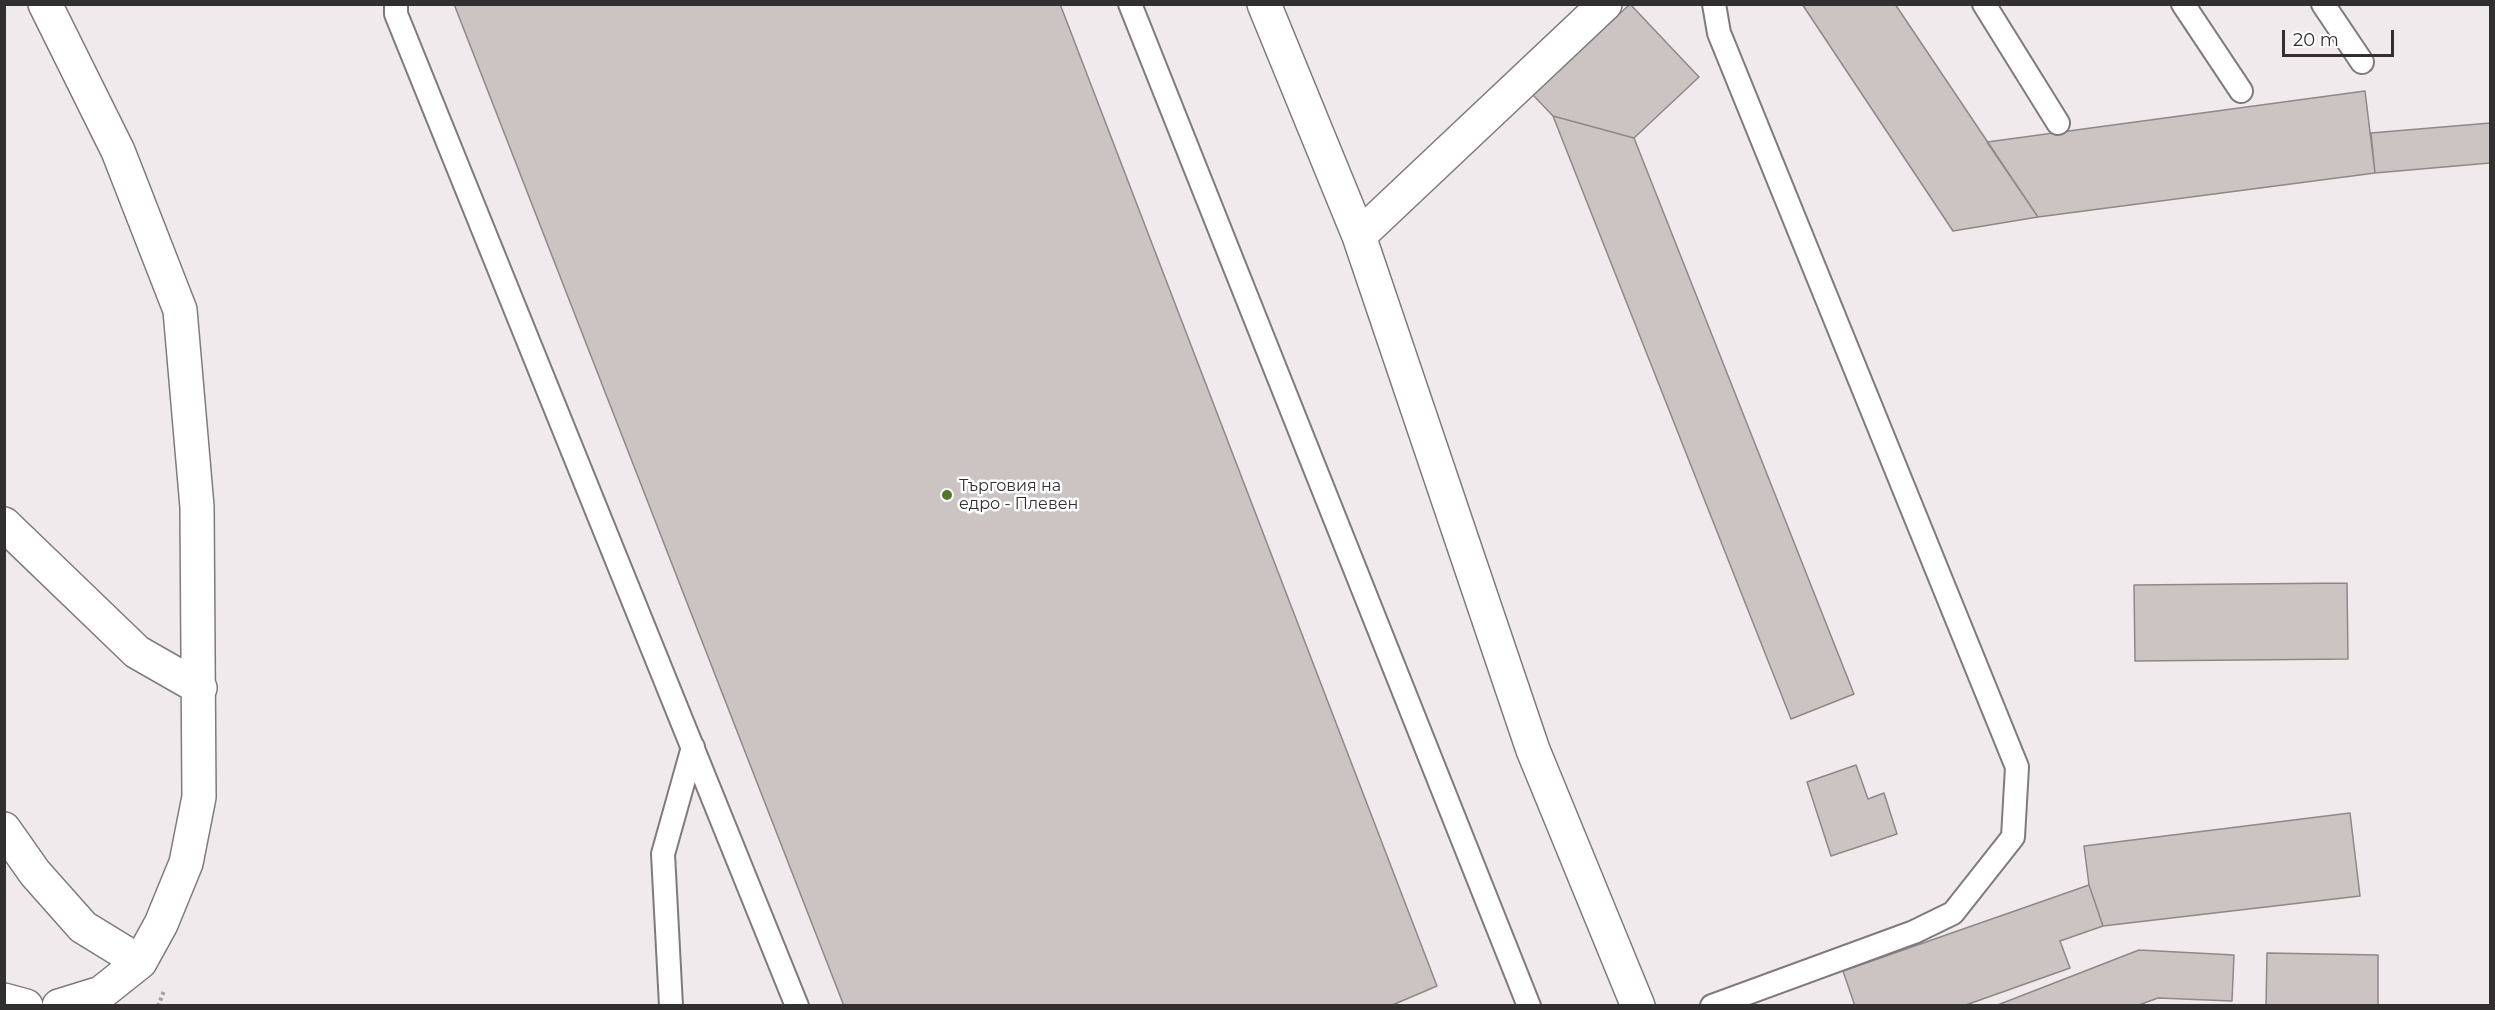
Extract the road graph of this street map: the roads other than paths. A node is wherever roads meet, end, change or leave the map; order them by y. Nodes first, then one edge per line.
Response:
1 (45, 4) edge
2 (396, 4) edge
3 (1130, 4) edge
4 (1264, 4) edge
5 (1605, 4) edge
6 (1714, 4) edge
7 (1984, 4) edge
8 (2183, 4) edge
9 (2323, 4) edge
10 (2362, 62) dead end
11 (2241, 91) dead end
12 (2058, 123) dead end
13 (1359, 236) junction
14 (4, 524) edge
15 (200, 688) junction
16 (693, 747) junction
17 (4, 829) edge
18 (140, 962) junction
19 (4, 1000) edge
20 (26, 1005) edge
21 (59, 1005) edge
22 (670, 1005) edge
23 (797, 1005) edge
24 (1529, 1005) edge
25 (1638, 1005) edge
26 (1712, 1005) edge

1 - 15 street
2 - 16 lane
3 - 24 lane
4 - 13 street
5 - 13 street
6 - 26 lane
7 - 12 lane
8 - 11 lane
9 - 10 lane
13 - 25 street
14 - 15 street
15 - 18 street
16 - 22 lane
16 - 23 lane
17 - 18 street
18 - 21 street
19 - 20 street

